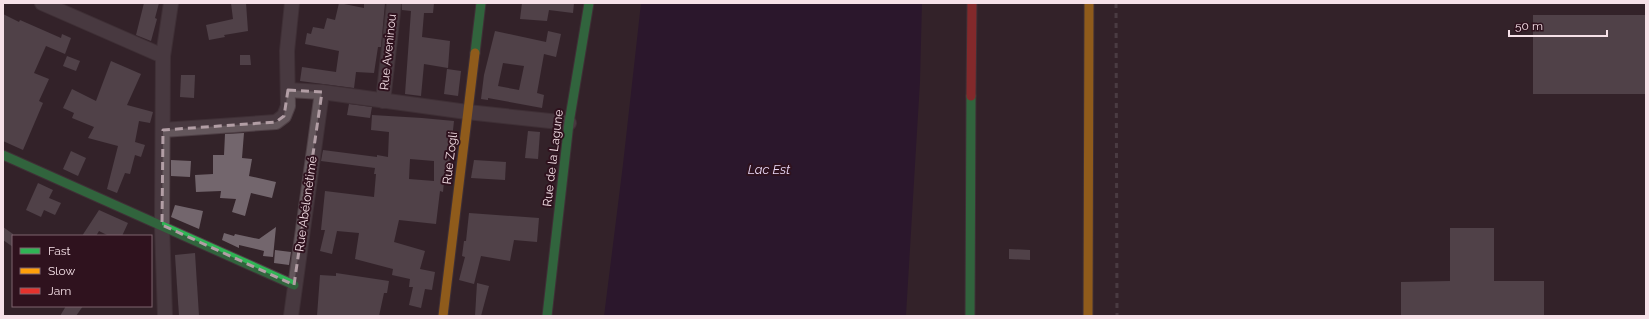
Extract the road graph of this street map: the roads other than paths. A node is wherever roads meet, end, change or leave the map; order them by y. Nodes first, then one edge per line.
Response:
1 (171, 3) edge
2 (292, 3) edge
3 (394, 3) edge
4 (481, 3) edge
5 (589, 3) edge
6 (972, 3) edge
7 (1089, 3) edge
8 (49, 4) edge
9 (163, 56) junction
10 (288, 90) junction
11 (322, 92) junction
12 (383, 101) junction
13 (467, 112) junction
14 (569, 123) junction
15 (163, 130) junction
16 (3, 155) edge
17 (162, 225) junction
18 (294, 284) junction
19 (165, 316) edge
20 (291, 316) edge
21 (443, 316) edge
22 (547, 316) edge
23 (970, 316) edge
24 (1088, 316) edge

1 - 9 street
2 - 10 street
3 - 12 street, Rue Aveninou
4 - 13 street, Rue Zogli
5 - 14 street, Rue de la Lagune
6 - 23 street
7 - 24 street
8 - 9 street
9 - 15 street
10 - 11 street
10 - 15 street
11 - 12 street
11 - 18 street, Rue Abélonétimé
12 - 13 street
13 - 14 street
13 - 21 street, Rue Zogli
14 - 22 street, Rue de la Lagune
15 - 17 street
16 - 17 street
17 - 18 street
17 - 19 street
18 - 20 street, Rue Abélonétimé

